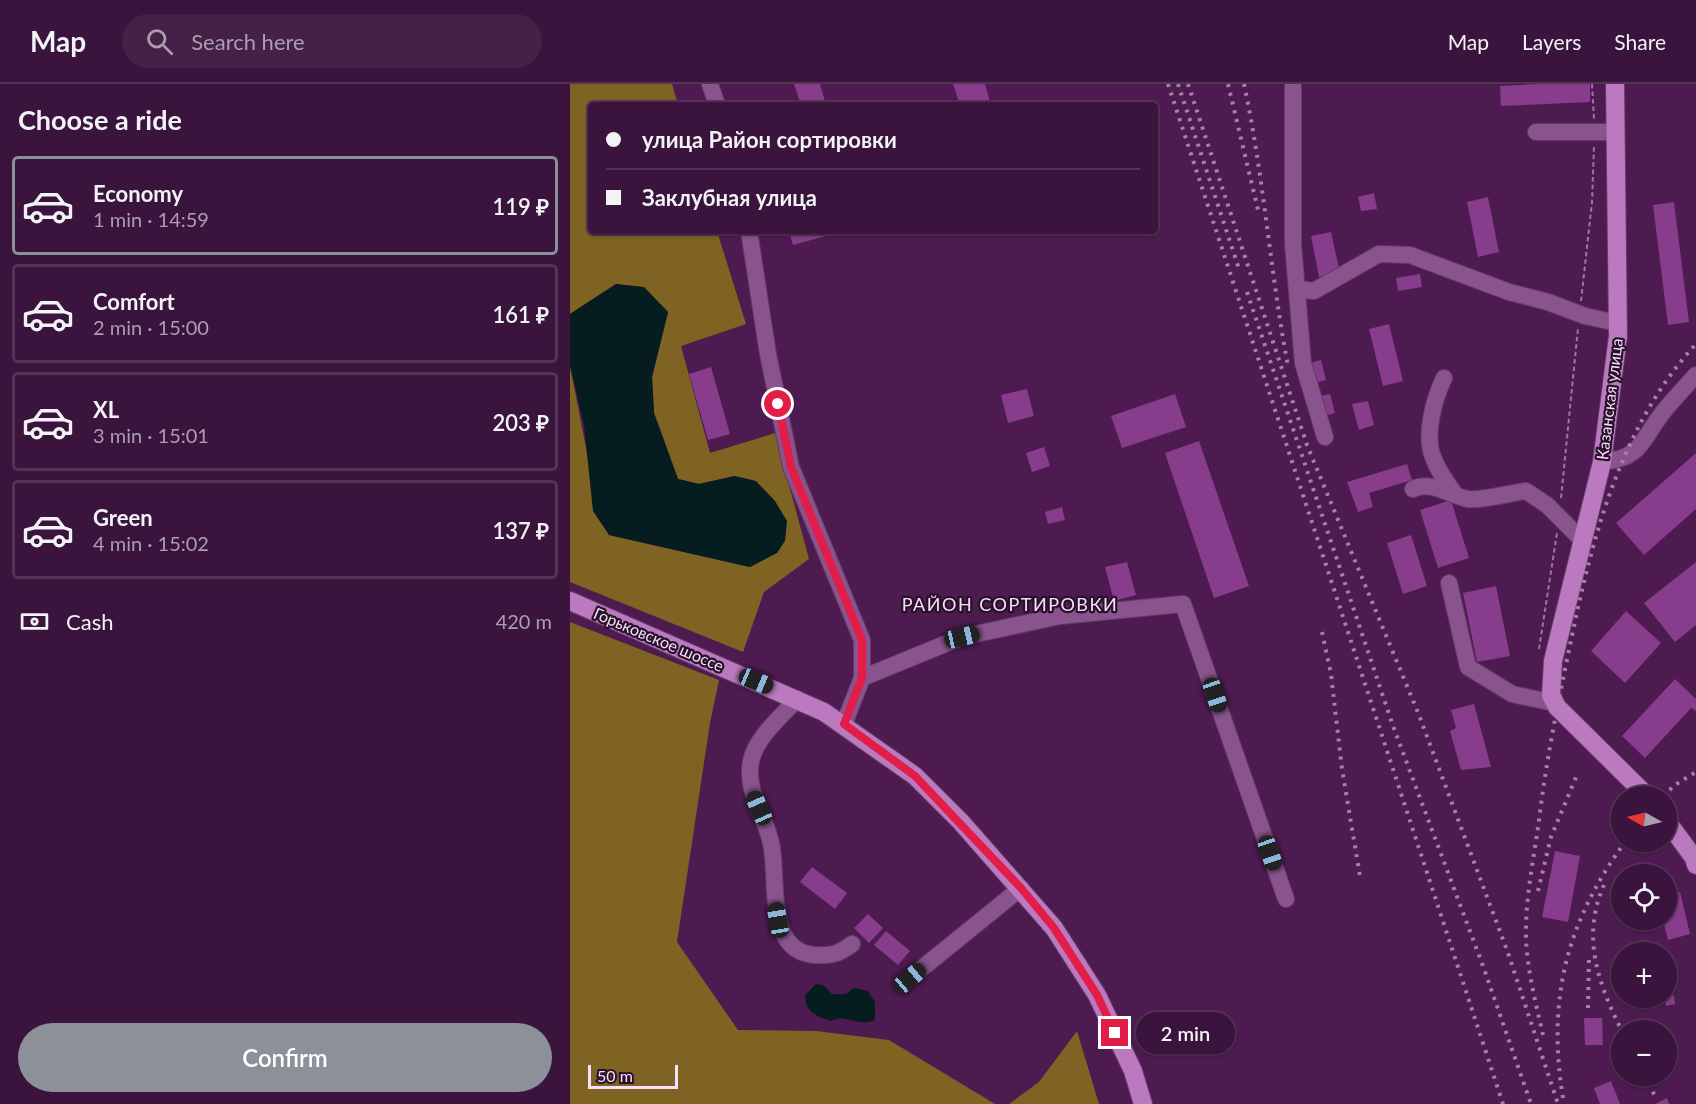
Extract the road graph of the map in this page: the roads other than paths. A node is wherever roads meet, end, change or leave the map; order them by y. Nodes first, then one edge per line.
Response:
1 (710, 84) edge
2 (1293, 84) edge
3 (1615, 84) edge
4 (716, 102) edge
5 (1536, 132) dead end
6 (1615, 132) junction
7 (749, 234) edge
8 (1298, 289) junction
9 (1617, 322) junction
10 (1696, 375) edge
11 (1444, 378) dead end
12 (1325, 437) dead end
13 (1602, 462) junction
14 (1413, 489) dead end
15 (1455, 494) junction
16 (1582, 541) junction
17 (1449, 583) dead end
18 (570, 601) edge
19 (862, 678) junction
20 (797, 699) junction
21 (1556, 705) junction
22 (844, 724) junction
23 (1637, 786) edge
24 (1677, 834) edge
25 (1696, 859) edge
26 (1021, 888) junction
27 (1286, 898) dead end
28 (852, 944) dead end
29 (910, 978) dead end
30 (1143, 1104) edge

1 - 4 street
2 - 8 street
3 - 6 main road, Казанская улица
5 - 6 street
6 - 9 main road, Казанская улица
7 - 19 street
8 - 9 street
8 - 12 street
9 - 13 main road, Казанская улица
10 - 13 street
11 - 15 street
13 - 16 main road, Казанская улица
14 - 15 street
15 - 16 street
16 - 21 main road, Казанская улица
17 - 21 street
18 - 20 main road, Горьковское шоссе
19 - 22 street
19 - 27 street
20 - 22 main road, Горьковское шоссе
20 - 28 street
21 - 23 main road
22 - 26 main road, Горьковское шоссе
24 - 25 main road
26 - 29 street
26 - 30 main road, Горьковское шоссе

